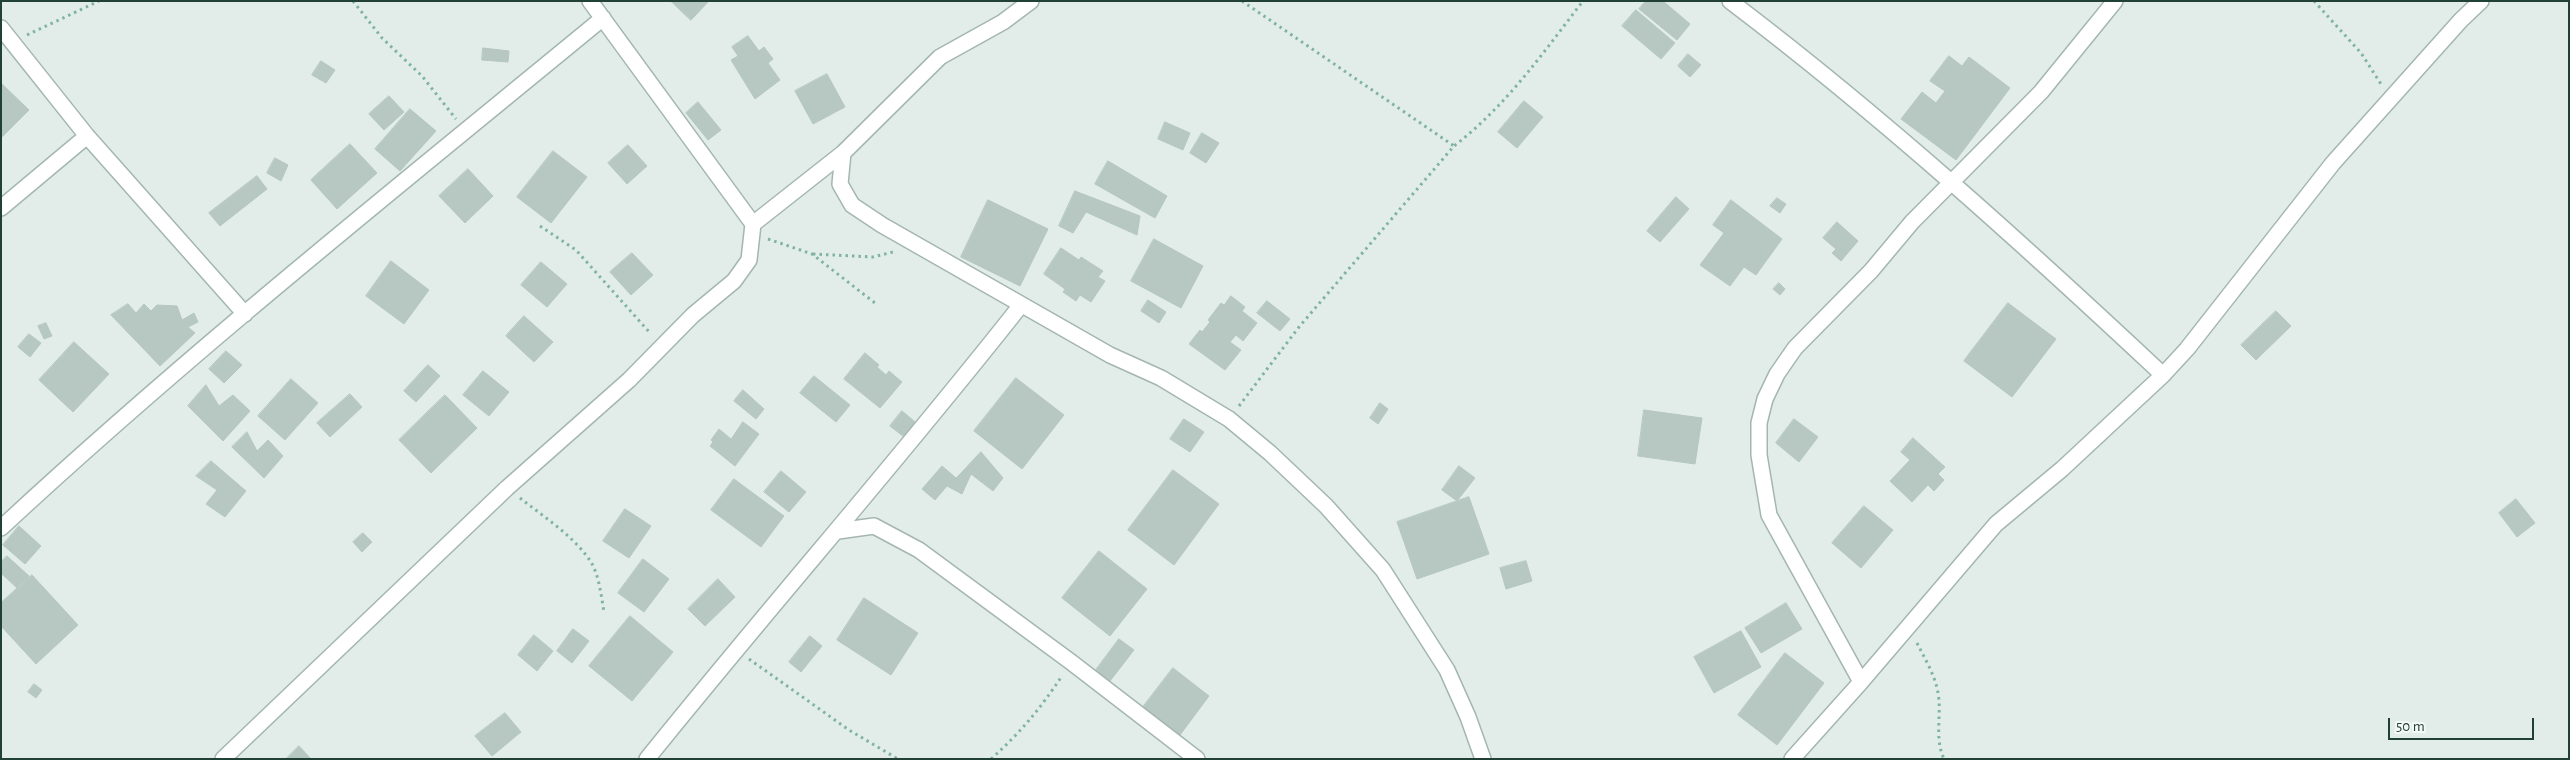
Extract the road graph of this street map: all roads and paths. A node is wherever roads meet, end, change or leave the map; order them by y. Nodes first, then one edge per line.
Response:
1 (99, 1) edge
2 (352, 1) edge
3 (590, 1) edge
4 (1031, 1) edge
5 (1242, 1) edge
6 (1583, 1) edge
7 (1730, 1) edge
8 (2115, 1) edge
9 (2314, 1) edge
10 (2481, 1) edge
11 (603, 18) junction
12 (1, 28) edge
13 (12, 41) junction
14 (2391, 99) junction
15 (466, 130) junction
16 (87, 136) junction
17 (1454, 146) junction
18 (843, 153) junction
19 (1952, 183) junction
20 (1, 208) edge
21 (540, 226) dead end
22 (753, 230) junction
23 (918, 245) junction
24 (812, 254) junction
25 (876, 303) dead end
26 (1022, 305) junction
27 (245, 314) junction
28 (664, 346) junction
29 (2163, 375) junction
30 (1229, 419) junction
31 (507, 488) junction
32 (1, 528) edge
33 (838, 531) junction
34 (604, 612) dead end
35 (1908, 627) junction
36 (735, 649) junction
37 (1071, 662) junction
38 (1861, 682) junction
39 (223, 759) edge
40 (647, 759) edge
41 (898, 759) edge
42 (991, 759) edge
43 (1197, 759) edge
44 (1483, 759) edge
45 (1792, 759) edge
46 (1944, 759) edge

1 - 13 path
2 - 15 path
3 - 11 street
4 - 18 street
5 - 17 path
6 - 17 path
7 - 19 street
8 - 19 street
9 - 14 path
10 - 14 street
11 - 15 street
11 - 22 street
12 - 13 street
13 - 16 street
14 - 29 street
15 - 27 street
16 - 20 street
16 - 27 street
17 - 30 path
18 - 22 street
18 - 23 street
19 - 29 street
19 - 38 street
21 - 28 path
22 - 24 path
22 - 28 street
23 - 24 path
23 - 26 street
24 - 25 path
26 - 30 street
26 - 33 street
27 - 32 street
28 - 31 street
29 - 35 street
30 - 44 street
31 - 34 path
31 - 39 street
33 - 36 street
33 - 37 street
35 - 38 street
35 - 46 path
36 - 40 street
36 - 41 path
37 - 42 path
37 - 43 street
38 - 45 street

